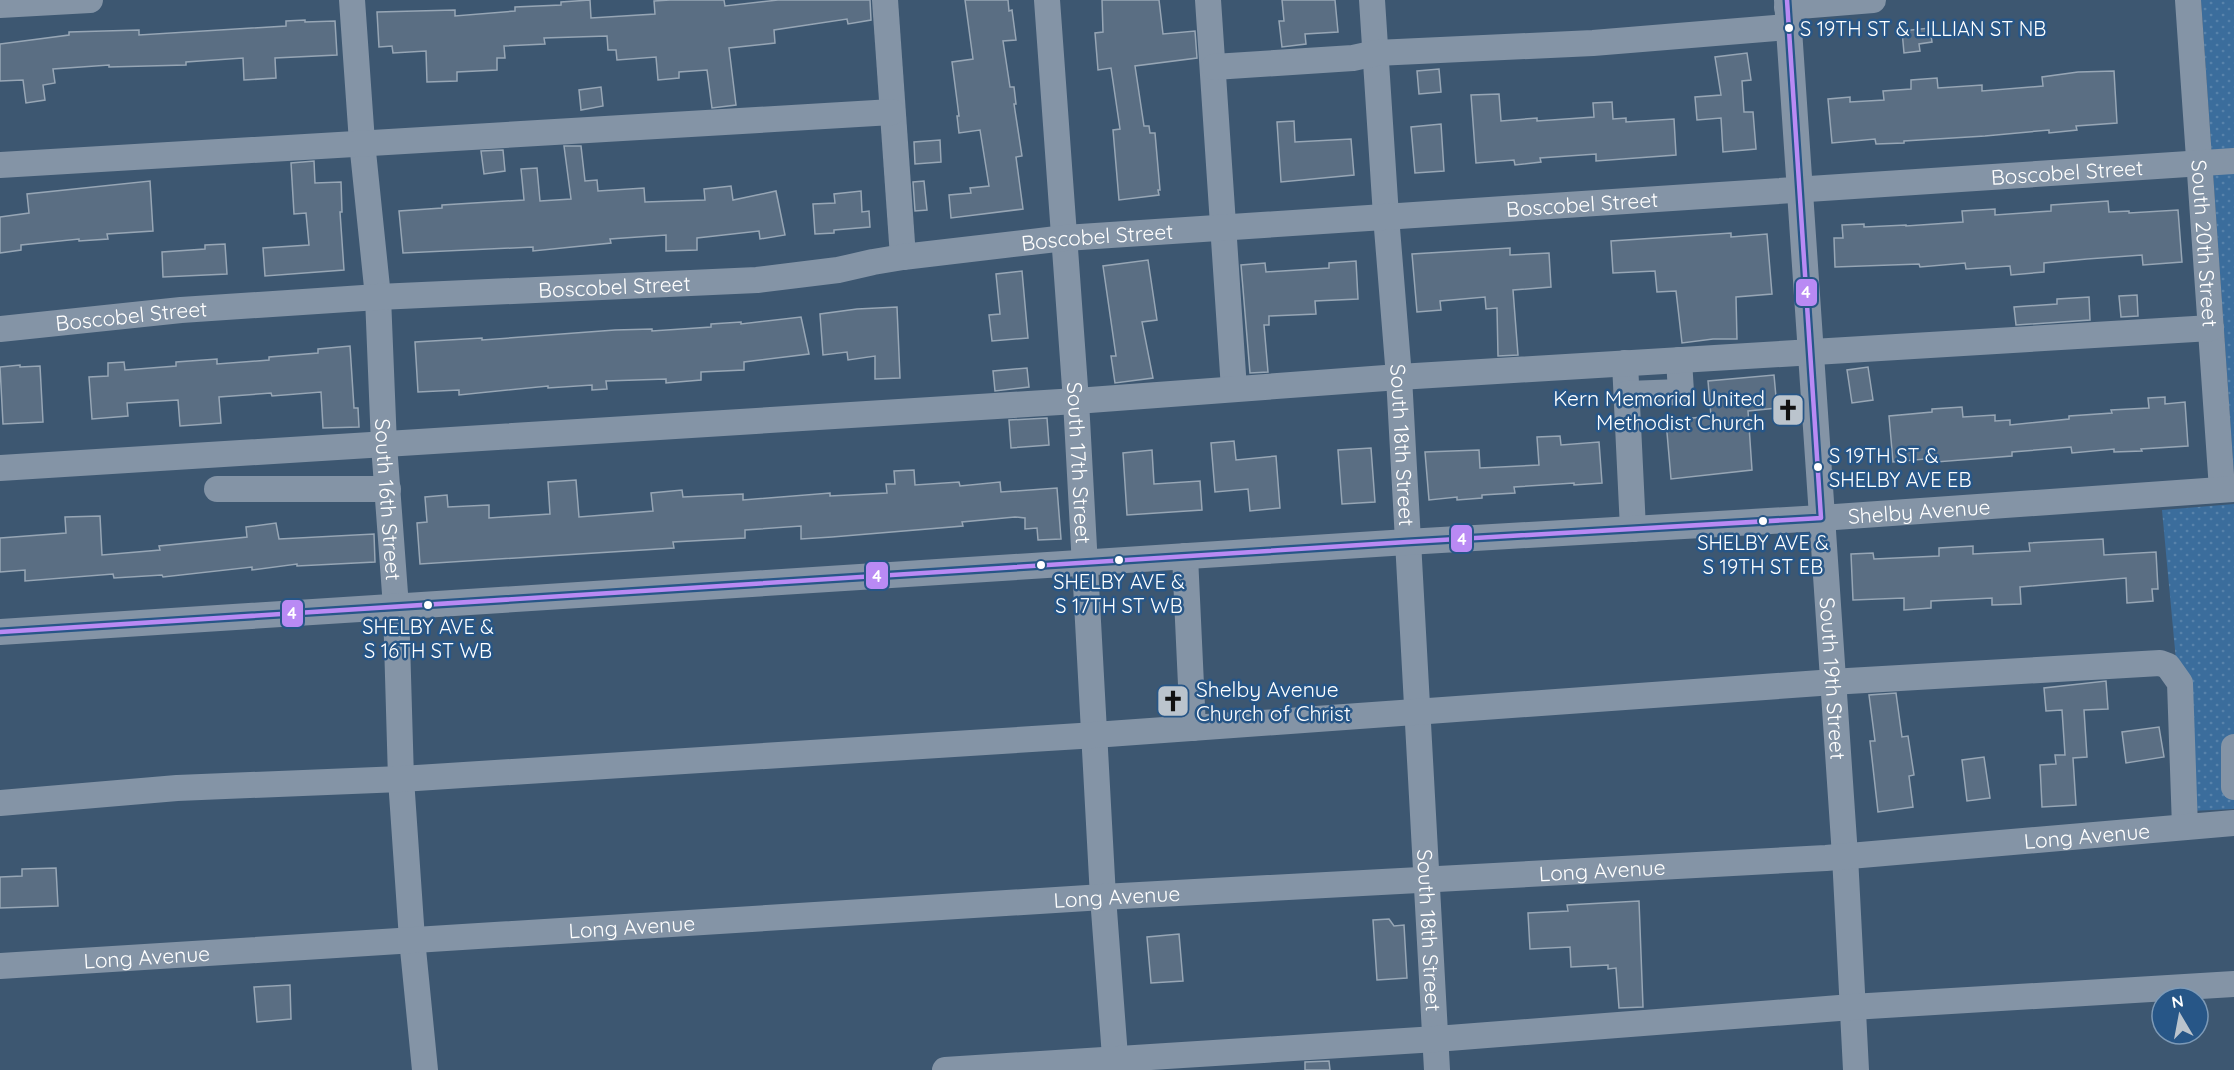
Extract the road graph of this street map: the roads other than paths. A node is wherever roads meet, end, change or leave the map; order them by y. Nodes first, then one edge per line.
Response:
1 (90, 0) edge
2 (352, 0) edge
3 (885, 0) edge
4 (1047, 0) edge
5 (1208, 0) edge
6 (1371, 0) edge
7 (1873, 0) edge
8 (2188, 0) edge
9 (0, 5) edge
10 (1788, 11) edge
11 (1376, 53) junction
12 (1214, 67) junction
13 (892, 112) junction
14 (362, 142) junction
15 (2234, 161) edge
16 (2199, 164) junction
17 (0, 165) edge
18 (1798, 190) junction
19 (1386, 216) junction
20 (1223, 227) junction
21 (1065, 238) junction
22 (903, 257) junction
23 (378, 297) junction
24 (2211, 328) junction
25 (0, 329) edge
26 (1810, 352) junction
27 (1679, 360) junction
28 (1625, 363) junction
29 (1399, 377) junction
30 (1234, 389) junction
31 (1627, 394) junction
32 (1076, 400) junction
33 (384, 445) junction
34 (0, 468) edge
35 (217, 489) dead end
36 (388, 489) junction
37 (2228, 489) edge
38 (1821, 518) junction
39 (1633, 529) junction
40 (1407, 542) junction
41 (1185, 556) junction
42 (1085, 563) junction
43 (396, 607) junction
44 (0, 632) edge
45 (1833, 682) junction
46 (1417, 712) junction
47 (1193, 728) junction
48 (1094, 735) junction
49 (2234, 747) edge
50 (401, 779) junction
51 (2234, 787) edge
52 (0, 803) edge
53 (2234, 823) edge
54 (2186, 827) junction
55 (1845, 856) junction
56 (1427, 880) junction
57 (1103, 897) junction
58 (412, 939) junction
59 (0, 966) edge
60 (2234, 984) edge
61 (1852, 1007) junction
62 (1436, 1039) junction
63 (1116, 1064) edge
64 (424, 1070) edge
65 (945, 1070) edge
66 (1437, 1070) edge
67 (1856, 1070) edge

1 - 9 street
2 - 14 street, South 16th Street
3 - 13 street
4 - 21 street, South 17th Street
5 - 12 street
6 - 11 street, South 18th Street
7 - 10 street
8 - 16 street, South 20th Street
10 - 11 street
10 - 18 street, South 19th Street
11 - 12 street
11 - 19 street, South 18th Street
12 - 20 street
13 - 14 street
13 - 22 street
14 - 17 street
14 - 23 street, South 16th Street
15 - 16 street, Boscobel Street
16 - 18 street, Boscobel Street
16 - 24 street, South 20th Street
18 - 19 street, Boscobel Street
18 - 26 street, South 19th Street
19 - 20 street, Boscobel Street
19 - 29 street, South 18th Street
20 - 21 street, Boscobel Street
20 - 30 street
21 - 22 street, Boscobel Street
21 - 32 street, South 17th Street
22 - 23 street, Boscobel Street
23 - 25 street, Boscobel Street
23 - 33 street, South 16th Street
24 - 26 street
24 - 37 street, South 20th Street
26 - 27 street
26 - 38 street, South 19th Street
27 - 28 street
27 - 31 street
28 - 29 street
28 - 31 street
29 - 30 street
29 - 40 street, South 18th Street
30 - 32 street
31 - 39 street
32 - 33 street
32 - 42 street, South 17th Street
33 - 34 street
33 - 36 street, South 16th Street
35 - 36 street
36 - 43 street, South 16th Street
37 - 38 street, Shelby Avenue
38 - 39 street, Shelby Avenue
38 - 45 street, South 19th Street
39 - 40 street, Shelby Avenue
40 - 41 street, Shelby Avenue
40 - 46 street, South 18th Street
41 - 42 street, Shelby Avenue
41 - 47 street
42 - 43 street, Shelby Avenue
42 - 48 street, South 17th Street
43 - 44 street, Shelby Avenue
43 - 50 street, South 16th Street
45 - 46 street
45 - 54 street
45 - 55 street, South 19th Street
46 - 47 street
46 - 56 street, South 18th Street
47 - 48 street
48 - 50 street
48 - 57 street, South 17th Street
49 - 51 street
50 - 52 street
50 - 58 street, South 16th Street
53 - 54 street, Long Avenue
54 - 55 street, Long Avenue
55 - 56 street, Long Avenue
55 - 61 street, South 19th Street
56 - 57 street, Long Avenue
56 - 62 street, South 18th Street
57 - 58 street, Long Avenue
57 - 63 street, South 17th Street
58 - 59 street, Long Avenue
58 - 64 street, South 16th Street
60 - 61 street
61 - 62 street
61 - 67 street, South 19th Street
62 - 63 street
62 - 66 street, South 18th Street
63 - 65 street

